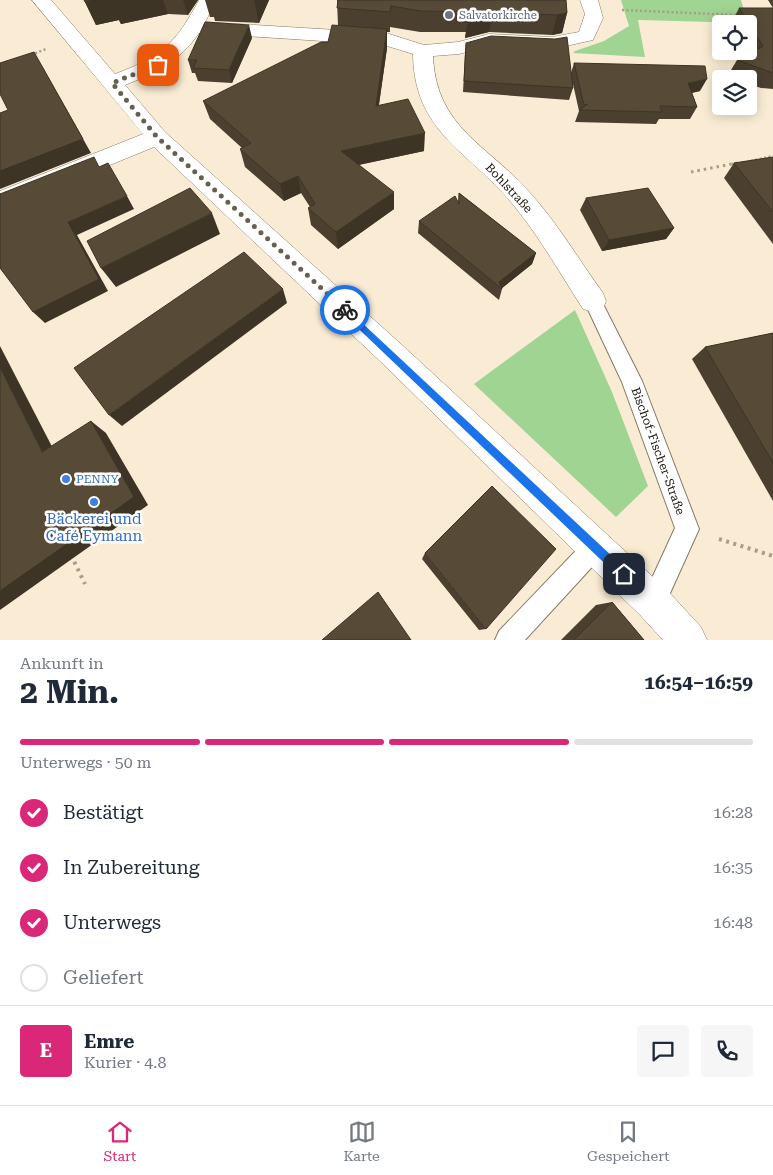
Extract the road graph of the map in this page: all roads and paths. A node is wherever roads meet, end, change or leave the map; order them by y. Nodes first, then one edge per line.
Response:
1 (41, 0) edge
2 (208, 0) edge
3 (589, 0) edge
4 (625, 10) dead end
5 (740, 15) dead end
6 (194, 27) junction
7 (72, 39) junction
8 (423, 51) junction
9 (28, 57) edge
10 (112, 83) junction
11 (157, 137) junction
12 (773, 156) edge
13 (691, 172) dead end
14 (0, 201) edge
15 (593, 301) joint
16 (687, 529) junction
17 (595, 547) junction
18 (67, 548) edge
19 (773, 556) edge
20 (85, 584) dead end
21 (653, 602) junction
22 (508, 640) edge
23 (688, 640) edge

1 - 7 street
2 - 6 street
3 - 8 street
4 - 5 path
6 - 8 street
6 - 10 street
7 - 9 path
7 - 10 street
8 - 15 street, Bohlstraße
10 - 11 street
11 - 14 street
11 - 17 street
12 - 13 path
15 - 16 lane, Bischof-Fischer-Straße
16 - 19 path
16 - 21 lane, Bischof-Fischer-Straße
17 - 21 street
17 - 22 lane
18 - 20 path
21 - 23 street

